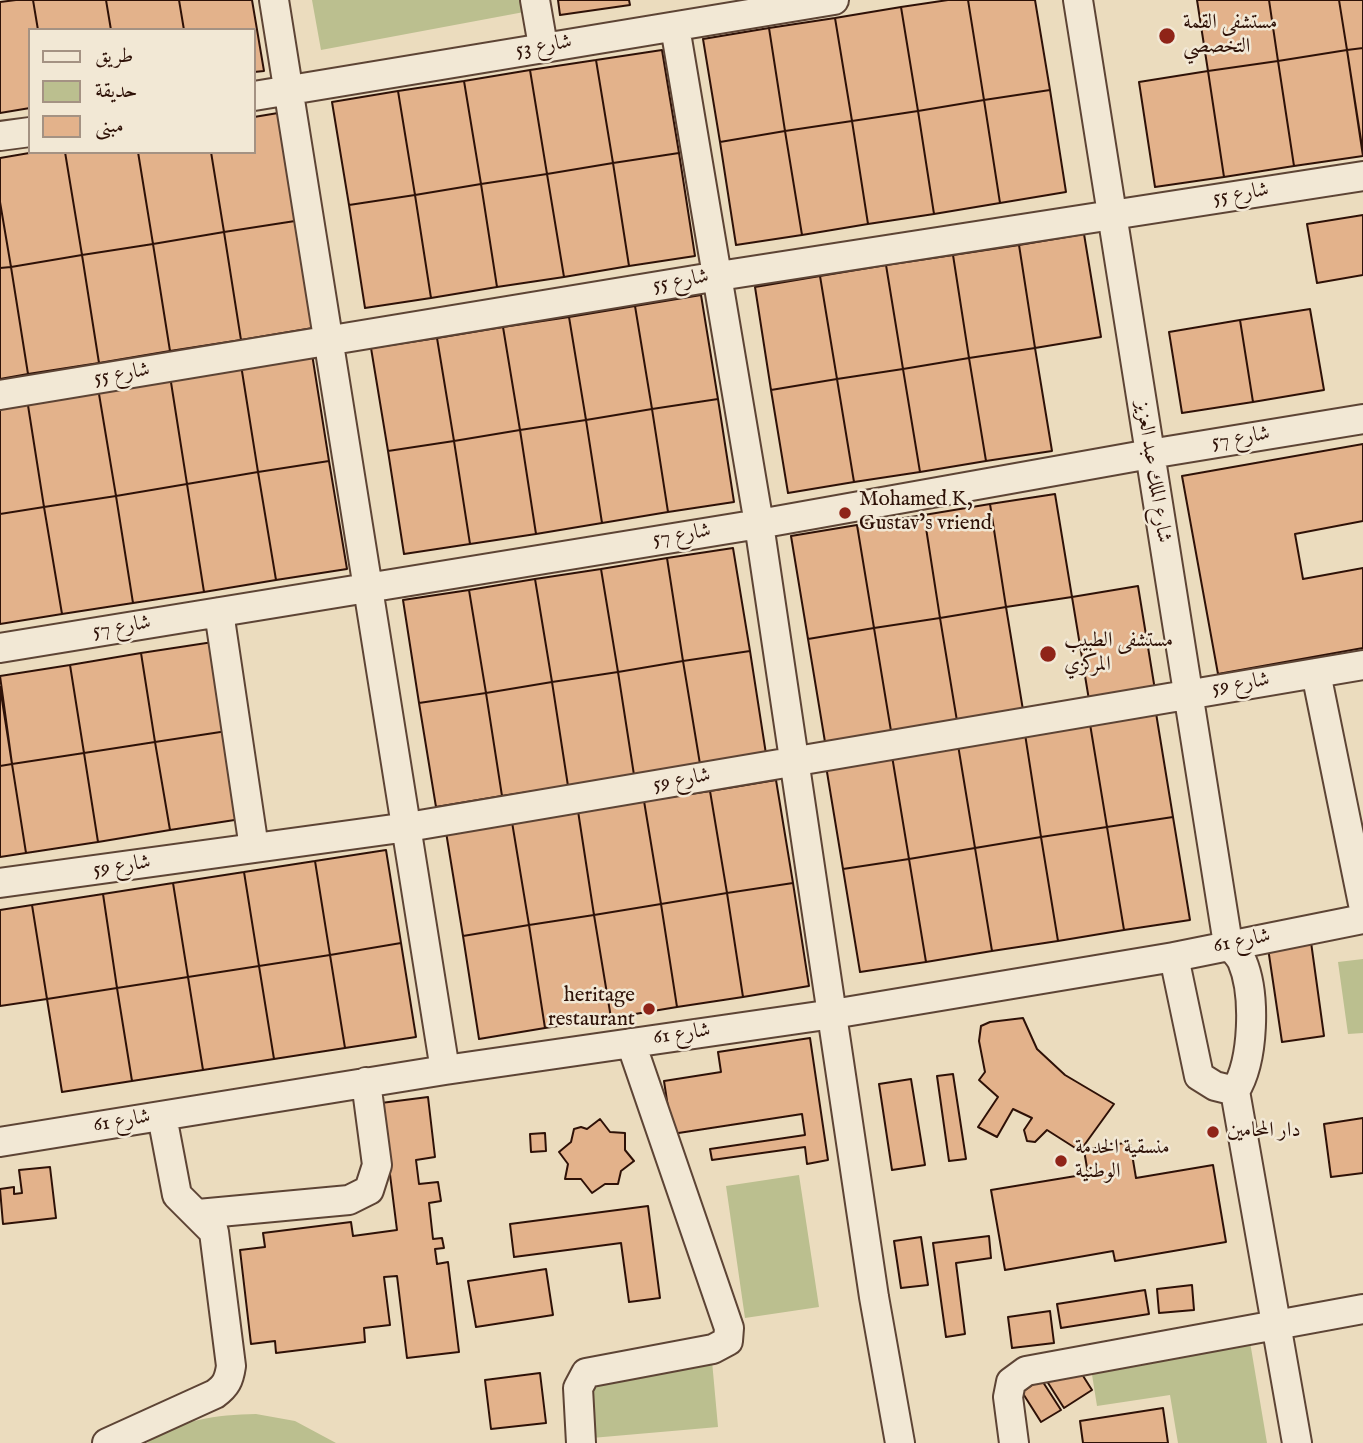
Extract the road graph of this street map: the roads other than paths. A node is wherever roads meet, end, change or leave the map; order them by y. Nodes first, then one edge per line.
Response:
1 (274, 0) edge
2 (535, 0) edge
3 (834, 0) edge
4 (1078, 0) edge
5 (675, 26) junction
6 (543, 47) junction
7 (289, 90) junction
8 (256, 96) edge
9 (28, 131) edge
10 (0, 136) edge
11 (1363, 176) edge
12 (1112, 214) junction
13 (719, 276) junction
14 (330, 341) junction
15 (0, 395) edge
16 (1363, 419) edge
17 (1150, 454) junction
18 (759, 524) junction
19 (368, 588) junction
20 (219, 612) junction
21 (0, 648) edge
22 (1363, 665) edge
23 (1316, 673) junction
24 (1187, 695) junction
25 (796, 761) junction
26 (408, 827) junction
27 (254, 848) junction
28 (0, 883) edge
29 (1363, 904) edge
30 (1363, 919) edge
31 (1228, 944) junction
32 (1174, 957) junction
33 (834, 1014) junction
34 (631, 1043) junction
35 (445, 1070) junction
36 (366, 1083) junction
37 (1235, 1091) junction
38 (162, 1115) junction
39 (0, 1142) edge
40 (198, 1214) junction
41 (1363, 1309) edge
42 (1277, 1327) junction
43 (107, 1443) edge
44 (581, 1443) edge
45 (900, 1443) edge
46 (1014, 1443) edge
47 (1297, 1443) edge

1 - 7 street
2 - 6 street
3 - 5 street, شارع 53
4 - 12 street, شارع الملك عبد العزيز
5 - 6 street, شارع 53
5 - 13 street
6 - 7 street, شارع 53
7 - 8 street, شارع 53
7 - 14 street
9 - 10 street
11 - 12 street, شارع 55
12 - 13 street, شارع 55
12 - 17 street, شارع الملك عبد العزيز
13 - 14 street, شارع 55
13 - 18 street
14 - 15 street, شارع 55
14 - 19 street
16 - 17 street, شارع 57
17 - 18 street, شارع 57
17 - 24 street, شارع الملك عبد العزيز
18 - 19 street, شارع 57
18 - 25 street
19 - 20 street, شارع 57
19 - 26 street
20 - 21 street, شارع 57
20 - 27 street
22 - 23 street, شارع 59
23 - 24 street, شارع 59
23 - 29 street
24 - 25 street, شارع 59
24 - 31 street, شارع الملك عبد العزيز
25 - 26 street, شارع 59
25 - 33 street
26 - 27 street, شارع 59
26 - 35 street
27 - 28 street, شارع 59
30 - 31 street, شارع 61
31 - 32 street, شارع 61
31 - 37 street, شارع الملك عبد العزيز
32 - 33 street, شارع 61
32 - 37 street
33 - 34 street, شارع 61
33 - 45 street
34 - 35 street, شارع 61
34 - 44 street
35 - 36 street, شارع 61
36 - 38 street, شارع 61
36 - 40 street
37 - 42 street
38 - 39 street, شارع 61
38 - 40 street
40 - 43 street
41 - 42 street
42 - 46 street
42 - 47 street

